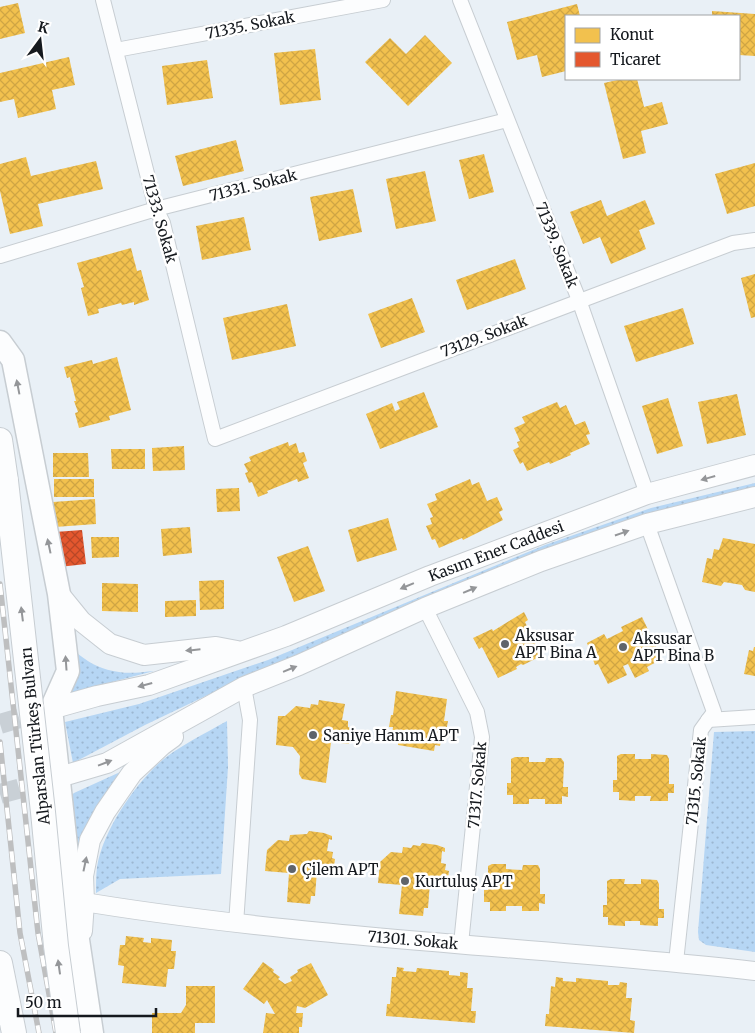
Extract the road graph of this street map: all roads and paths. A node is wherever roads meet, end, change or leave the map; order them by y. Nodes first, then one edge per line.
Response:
1 (103, 0) edge
2 (383, 0) edge
3 (460, 0) edge
4 (116, 50) junction
5 (507, 120) junction
6 (156, 209) junction
7 (755, 240) edge
8 (0, 256) edge
9 (580, 300) junction
10 (0, 342) edge
11 (215, 439) joint
12 (0, 440) edge
13 (755, 465) edge
14 (647, 494) junction
15 (755, 497) edge
16 (646, 524) junction
17 (59, 594) junction
18 (425, 608) junction
19 (241, 652) junction
20 (244, 687) junction
21 (46, 710) junction
22 (755, 717) edge
23 (708, 720) junction
24 (52, 779) junction
25 (78, 901) junction
26 (236, 924) junction
27 (461, 944) junction
28 (676, 962) junction
29 (0, 964) edge
30 (755, 971) edge
31 (14, 1033) edge
32 (68, 1033) edge
33 (92, 1033) edge

1 - 4 street, 71333. Sokak
2 - 4 street, 71335. Sokak
3 - 5 street, 71339. Sokak
4 - 6 street, 71333. Sokak
5 - 6 street, 71331. Sokak
5 - 9 street, 71339. Sokak
6 - 8 street, 71331. Sokak
6 - 11 street, 71333. Sokak
7 - 9 street, 73129. Sokak
9 - 11 street, 73129. Sokak
9 - 14 street, 71339. Sokak
17 -> 10 main road, Alparslan Türkeş Bulvarı
32 -> 12 highway, Alparslan Türkeş Bulvarı, bridge
13 -> 14 main road, Kasım Ener Caddesi
14 -> 19 main road, Kasım Ener Caddesi
15 - 16 main road, Kasım Ener Caddesi
18 -> 16 main road, Kasım Ener Caddesi
16 - 23 street, 71315. Sokak
19 -> 17 main road
21 -> 17 main road, Alparslan Türkeş Bulvarı
20 -> 18 main road, Kasım Ener Caddesi
18 - 27 street, 71317. Sokak
19 -> 21 main road, Kasım Ener Caddesi
24 -> 20 main road
25 -> 20 main road
20 - 26 street
21 - 24 main road, Alparslan Türkeş Bulvarı
22 - 23 street
23 - 28 street, 71315. Sokak
24 - 25 main road, Alparslan Türkeş Bulvarı
25 - 26 street, 71301. Sokak
25 - 33 main road, Alparslan Türkeş Bulvarı
26 - 27 street, 71301. Sokak
27 - 28 street, 71301. Sokak
28 - 30 street, 71301. Sokak
29 - 31 highway

